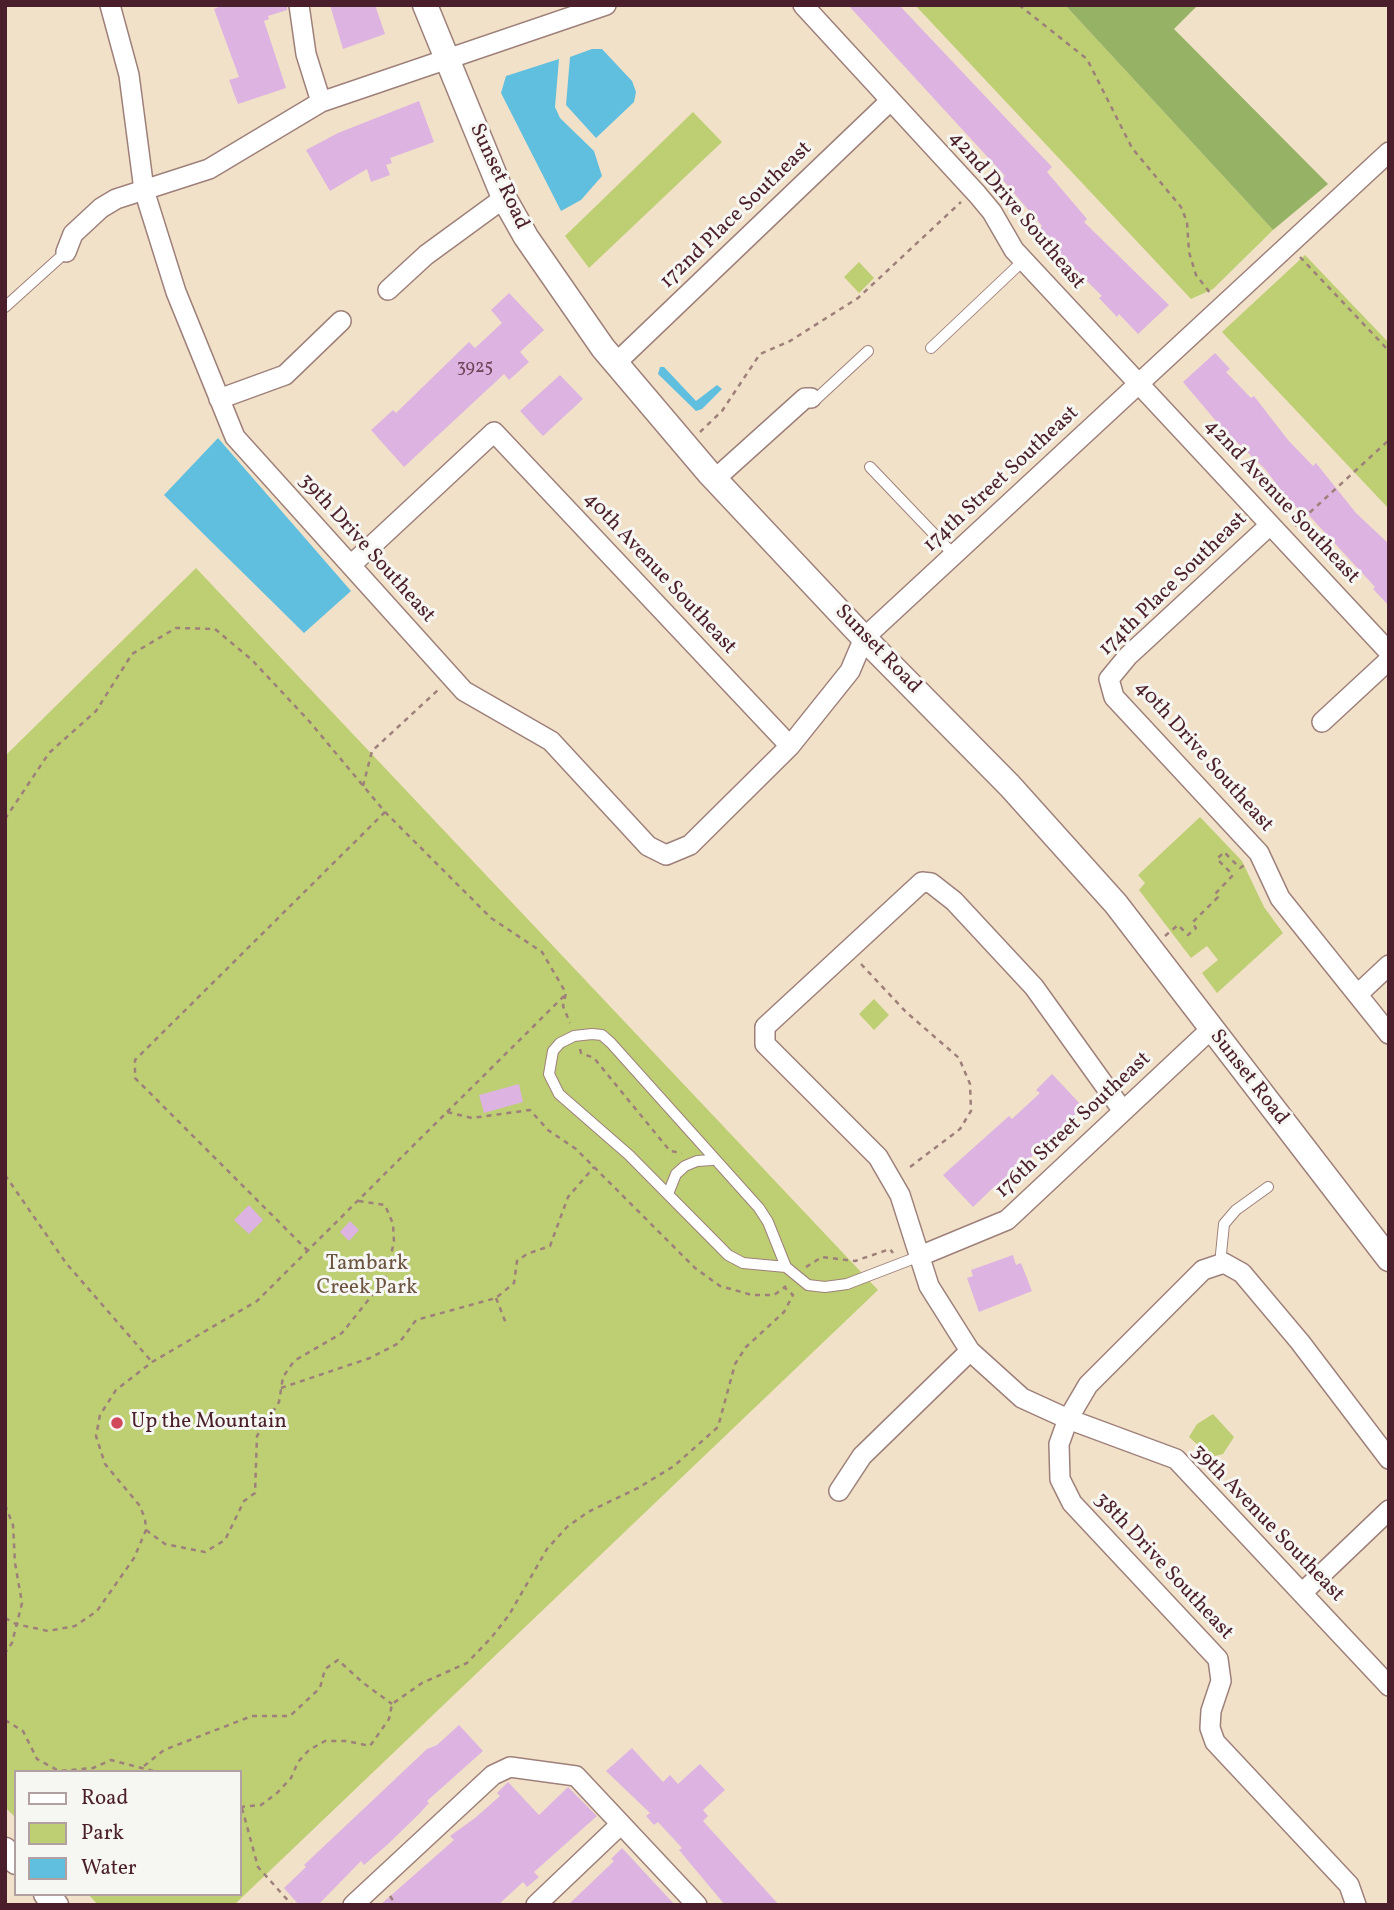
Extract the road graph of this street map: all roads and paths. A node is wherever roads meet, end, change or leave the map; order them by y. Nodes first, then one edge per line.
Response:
1 (110, 5) edge
2 (299, 5) edge
3 (425, 5) edge
4 (606, 5) edge
5 (803, 5) edge
6 (1019, 5) edge
7 (445, 60) junction
8 (321, 102) junction
9 (889, 102) junction
10 (1389, 152) edge
11 (144, 190) junction
12 (973, 190) junction
13 (504, 198) junction
14 (1288, 245) junction
15 (66, 253) joint
16 (1024, 260) junction
17 (388, 290) dead end
18 (5, 307) edge
19 (1222, 307) junction
20 (341, 321) dead end
21 (931, 348) dead end
22 (869, 351) dead end
23 (1389, 351) edge
24 (616, 363) junction
25 (1139, 383) junction
26 (811, 398) joint
27 (219, 399) junction
28 (1389, 440) edge
29 (686, 445) junction
30 (870, 467) dead end
31 (715, 480) junction
32 (1276, 531) junction
33 (954, 555) junction
34 (351, 565) junction
35 (864, 638) junction
36 (1389, 652) edge
37 (1389, 660) edge
38 (451, 677) junction
39 (1109, 679) joint
40 (1322, 722) dead end
41 (790, 746) junction
42 (363, 786) junction
43 (385, 811) junction
44 (5, 819) edge
45 (1259, 854) junction
46 (666, 855) joint
47 (1149, 949) junction
48 (848, 950) junction
49 (1389, 965) edge
50 (566, 993) junction
51 (1358, 994) junction
52 (1210, 1030) junction
53 (1389, 1034) edge
54 (575, 1036) junction
55 (1124, 1111) junction
56 (447, 1112) junction
57 (712, 1160) junction
58 (696, 1161) junction
59 (594, 1167) junction
60 (5, 1175) edge
61 (891, 1179) junction
62 (1268, 1187) dead end
63 (668, 1194) junction
64 (358, 1201) junction
65 (308, 1251) junction
66 (920, 1256) junction
67 (1389, 1259) edge
68 (900, 1264) junction
69 (1222, 1264) junction
70 (786, 1267) junction
71 (796, 1276) junction
72 (784, 1287) junction
73 (496, 1298) junction
74 (507, 1326) dead end
75 (970, 1351) junction
76 (152, 1362) junction
77 (281, 1388) junction
78 (1068, 1419) junction
79 (1389, 1459) edge
80 (839, 1491) dead end
81 (5, 1505) edge
82 (1389, 1510) edge
83 (145, 1530) junction
84 (1302, 1593) junction
85 (5, 1618) edge
86 (16, 1624) junction
87 (5, 1653) edge
88 (1389, 1686) edge
89 (392, 1704) junction
90 (5, 1720) edge
91 (144, 1766) junction
92 (57, 1770) edge
93 (76, 1770) edge
94 (153, 1770) edge
95 (242, 1807) edge
96 (242, 1811) edge
97 (621, 1824) junction
98 (292, 1905) edge
99 (353, 1905) edge
100 (536, 1905) edge
101 (698, 1905) edge
102 (1356, 1905) edge

1 - 11 street
2 - 8 street
3 - 7 street, Sunset Road
4 - 7 street
5 - 9 street, 42nd Drive Southeast
6 - 19 path
7 - 8 street
7 - 13 street, Sunset Road
8 - 11 street
9 - 12 street, 42nd Drive Southeast
9 - 24 street, 172nd Place Southeast
10 - 14 street, 174th Street Southeast
11 - 15 street
11 - 27 street, 39th Drive Southeast
12 - 16 street, 42nd Drive Southeast
12 - 29 path
13 - 17 street
13 - 24 street, Sunset Road
14 - 19 street, 174th Street Southeast
14 - 23 path
15 - 18 lane
16 - 21 lane
16 - 25 street, 42nd Drive Southeast
19 - 25 street, 174th Street Southeast
20 - 27 street
22 - 26 lane
24 - 29 street, Sunset Road
25 - 32 street, 42nd Avenue Southeast
25 - 33 street, 174th Street Southeast
26 - 31 street
27 - 34 street, 39th Drive Southeast
28 - 32 path
29 - 31 street, Sunset Road
30 - 33 lane
31 - 35 street, Sunset Road
32 - 36 street, 42nd Avenue Southeast
32 - 39 street, 174th Place Southeast
33 - 35 street, 174th Street Southeast
34 - 38 street, 39th Drive Southeast
34 - 41 street, 40th Avenue Southeast
35 - 41 street, 174th Street Southeast
35 - 47 street, Sunset Road
37 - 40 street
38 - 42 path
38 - 46 street, 39th Drive Southeast
39 - 45 street, 40th Drive Southeast
41 - 46 street, 174th Street Southeast
42 - 43 path
42 - 44 path
43 - 50 path
43 - 65 path
45 - 47 path
45 - 51 street, 40th Drive Southeast
47 - 52 street, Sunset Road
48 - 55 street, 39th Avenue Southeast
48 - 61 street, 39th Avenue Southeast
48 - 61 path
49 - 51 street
50 - 54 path
50 - 56 path
51 - 53 street, 40th Drive Southeast
52 - 55 street, 176th Street Southeast
52 - 67 street, Sunset Road
54 - 57 lane
54 - 58 path
54 - 63 lane
55 - 66 street, 176th Street Southeast
56 - 59 path
56 - 64 path
57 - 58 lane
57 - 70 lane
58 - 63 lane
59 - 72 path
59 - 73 path
60 - 76 path
61 - 66 street, 39th Avenue Southeast
62 - 69 lane
63 - 70 lane
64 - 65 path
64 - 77 path
65 - 76 path
66 - 68 lane
66 - 75 street, 39th Avenue Southeast
68 - 71 lane
68 - 71 path
69 - 78 street, 38th Drive Southeast
69 - 79 street
70 - 71 lane
71 - 72 path
72 - 89 path
73 - 74 path
73 - 77 path
75 - 78 street, 39th Avenue Southeast
75 - 80 street
76 - 83 path
77 - 83 path
78 - 84 street, 39th Avenue Southeast
78 - 102 street, 38th Drive Southeast
81 - 86 path
82 - 84 street
83 - 86 path
84 - 88 street, 39th Avenue Southeast
85 - 86 path
86 - 87 path
89 - 91 path
89 - 95 path
90 - 92 path
91 - 93 path
91 - 94 path
96 - 98 path
97 - 99 street
97 - 100 street
97 - 101 street

